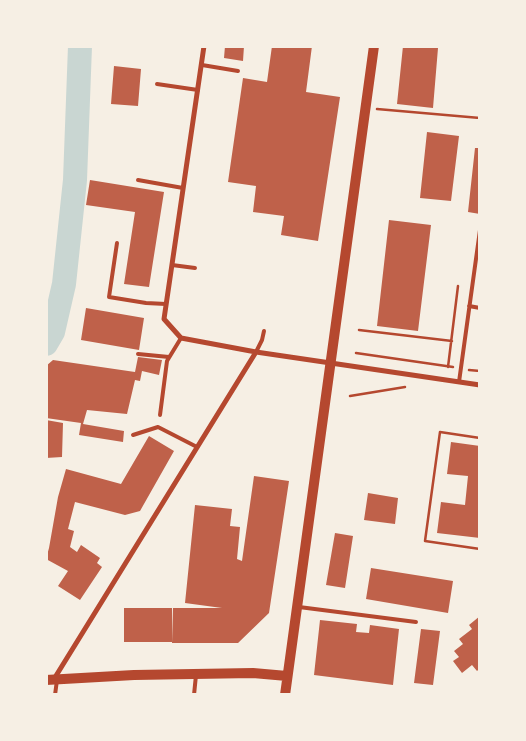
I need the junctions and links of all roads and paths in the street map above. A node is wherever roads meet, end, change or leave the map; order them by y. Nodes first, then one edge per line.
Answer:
1 (204, 46) edge
2 (374, 46) edge
3 (202, 65) junction
4 (238, 71) dead end
5 (157, 84) dead end
6 (198, 90) junction
7 (366, 108) junction
8 (480, 118) edge
9 (138, 180) dead end
10 (183, 188) junction
11 (480, 230) edge
12 (117, 243) dead end
13 (172, 265) junction
14 (195, 268) dead end
15 (474, 269) junction
16 (480, 270) edge
17 (458, 286) dead end
18 (166, 304) junction
19 (469, 306) junction
20 (480, 308) edge
21 (359, 330) dead end
22 (264, 331) dead end
23 (181, 338) junction
24 (452, 341) junction
25 (256, 352) junction
26 (356, 353) dead end
27 (138, 354) dead end
28 (169, 357) junction
29 (330, 363) junction
30 (459, 382) junction
31 (480, 385) edge
32 (405, 387) dead end
33 (350, 396) dead end
34 (160, 415) dead end
35 (134, 435) dead end
36 (480, 438) edge
37 (196, 447) junction
38 (480, 549) edge
39 (297, 607) junction
40 (416, 622) dead end
41 (196, 675) junction
42 (287, 676) junction
43 (52, 680) edge
44 (55, 695) edge
45 (194, 695) edge
46 (285, 695) edge

1 - 3 street
2 - 7 main road
3 - 4 lane
3 - 6 street
5 - 6 lane
6 - 10 street
7 - 8 path
7 - 29 main road
9 - 10 lane
10 - 13 street
11 - 15 lane
12 - 18 lane
13 - 14 lane
13 - 18 street
15 - 16 lane
15 - 19 lane
17 - 24 path
18 - 23 street
19 - 20 lane
19 - 30 lane
21 - 24 path
22 - 25 lane
23 - 25 street
23 - 28 lane
24 - 26 path
25 - 29 street
25 - 37 street
27 - 28 lane
28 - 34 lane
29 - 30 street
29 - 39 main road
30 - 31 street
32 - 33 path
35 - 37 lane
36 - 38 path
37 - 43 street
39 - 40 lane
39 - 42 main road
41 - 42 main road
41 - 43 main road
41 - 45 lane
42 - 46 main road
43 - 44 lane

